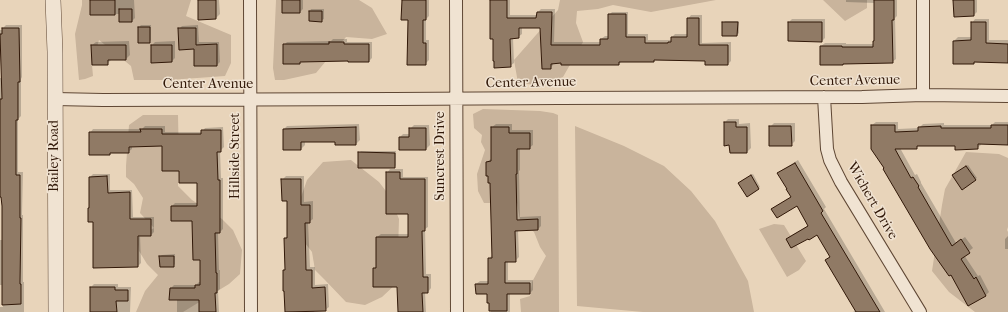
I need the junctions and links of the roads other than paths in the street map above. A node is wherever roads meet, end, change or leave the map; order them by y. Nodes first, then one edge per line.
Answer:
1 (53, 0) edge
2 (250, 0) edge
3 (456, 0) edge
4 (924, 0) edge
5 (924, 95) junction
6 (1008, 96) edge
7 (824, 97) junction
8 (55, 99) junction
9 (251, 99) junction
10 (456, 99) junction
11 (56, 312) edge
12 (252, 312) edge
13 (457, 312) edge
14 (920, 312) edge

1 - 8 street, Bailey Road
2 - 9 street, Hillside Street
3 - 10 street, Suncrest Drive
4 - 5 street
5 - 6 street, Center Avenue
5 - 7 street, Center Avenue
7 - 10 street, Center Avenue
7 - 14 street, Wichert Drive
8 - 9 street, Center Avenue
8 - 11 street, Bailey Road
9 - 10 street, Center Avenue
9 - 12 street, Hillside Street
10 - 13 street, Suncrest Drive

